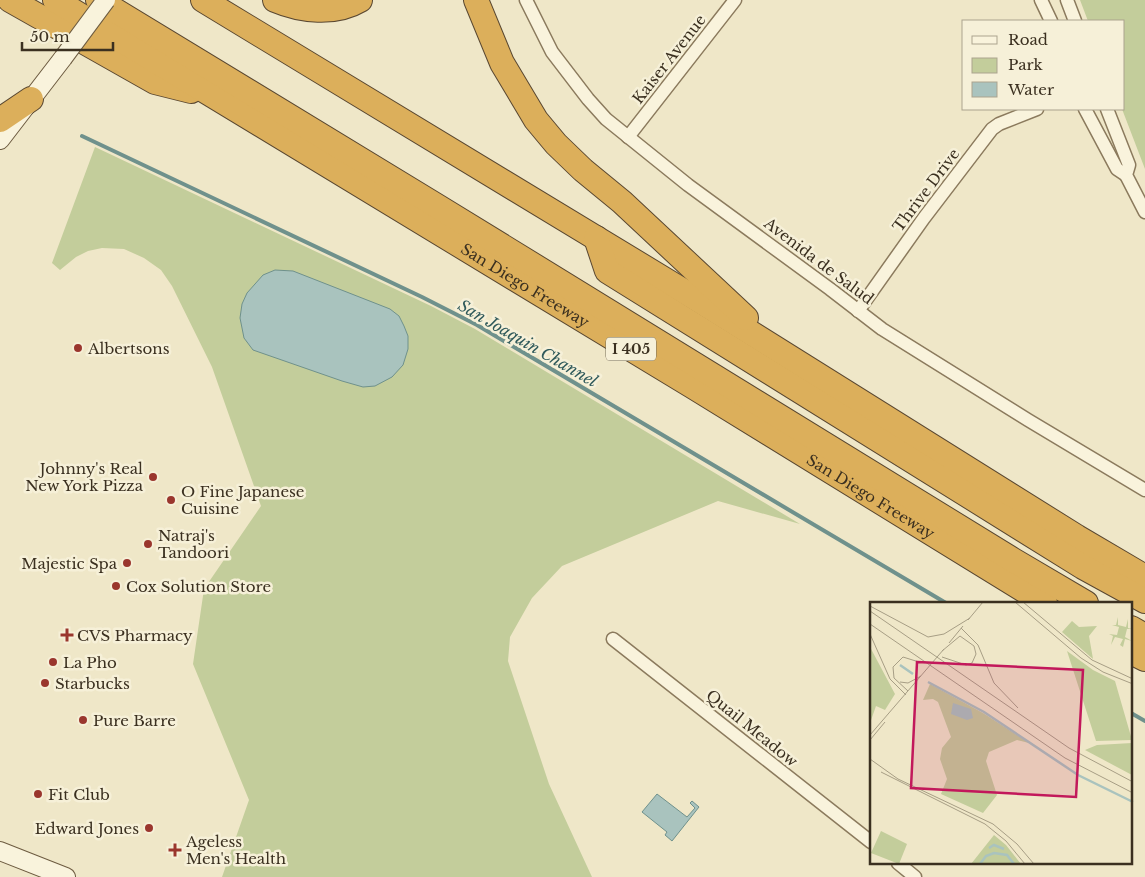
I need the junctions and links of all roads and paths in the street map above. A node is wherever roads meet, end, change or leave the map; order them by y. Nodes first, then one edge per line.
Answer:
1 (10, 0) edge
2 (55, 0) edge
3 (98, 0) edge
4 (106, 0) edge
5 (203, 0) edge
6 (275, 0) edge
7 (360, 0) edge
8 (476, 0) edge
9 (526, 0) edge
10 (735, 0) edge
11 (1041, 0) edge
12 (1067, 0) edge
13 (1051, 20) edge
14 (1075, 20) edge
15 (215, 97) junction
16 (31, 99) junction
17 (1034, 110) edge
18 (1086, 110) edge
19 (1107, 110) edge
20 (0, 120) edge
21 (628, 137) junction
22 (0, 140) edge
23 (1126, 175) junction
24 (1145, 212) edge
25 (596, 238) junction
26 (858, 311) junction
27 (784, 354) junction
28 (1145, 490) edge
29 (1145, 577) edge
30 (1145, 601) edge
31 (1043, 602) edge
32 (1084, 602) edge
33 (1132, 629) edge
34 (1145, 636) edge
35 (613, 639) dead end
36 (1132, 652) edge
37 (1145, 659) edge
38 (870, 841) edge
39 (0, 851) edge
40 (899, 864) edge
41 (66, 877) edge
42 (915, 877) edge

1 - 15 highway
2 - 15 highway, San Diego Freeway / I 405
3 - 32 highway, San Diego Freeway
4 - 16 main road, bridge
5 - 25 highway
6 - 7 highway
8 - 27 highway
9 - 21 street, Avenida de Salud
10 - 21 street, Kaiser Avenue
11 - 13 street
12 - 14 street
15 - 31 highway, San Diego Freeway / I 405
16 - 20 highway
16 - 22 main road
17 - 26 street, Thrive Drive
18 - 23 street
19 - 23 street
21 - 26 street, Avenida de Salud
23 - 24 street
25 - 27 highway
25 - 30 highway
26 - 28 street, Avenida de Salud
27 - 29 highway
33 - 34 highway
35 - 38 street, Quail Meadow
36 - 37 highway
39 - 41 main road
40 - 42 street

